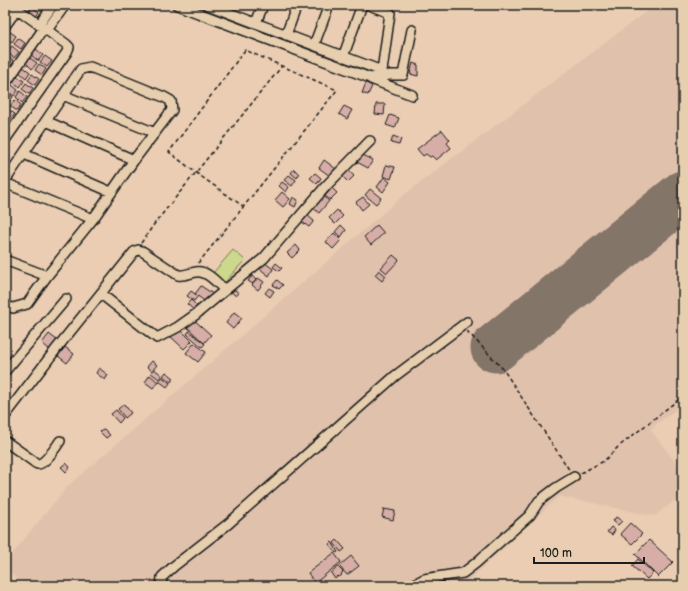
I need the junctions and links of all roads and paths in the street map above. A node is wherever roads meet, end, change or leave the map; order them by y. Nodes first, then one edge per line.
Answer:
1 (65, 5) edge
2 (177, 5) edge
3 (208, 5) edge
4 (263, 5) edge
5 (297, 5) edge
6 (329, 5) edge
7 (362, 5) edge
8 (368, 5) edge
9 (15, 7) edge
10 (228, 8) edge
11 (51, 9) edge
12 (56, 18) junction
13 (256, 23) junction
14 (5, 26) edge
15 (44, 28) junction
16 (412, 30) dead end
17 (286, 35) junction
18 (314, 45) junction
19 (343, 56) junction
20 (282, 66) junction
21 (370, 78) junction
22 (5, 84) edge
23 (64, 95) junction
24 (412, 95) dead end
25 (46, 121) junction
26 (9, 128) edge
27 (155, 133) junction
28 (5, 140) edge
29 (370, 141) dead end
30 (24, 154) junction
31 (134, 160) junction
32 (196, 172) junction
33 (5, 182) edge
34 (111, 192) junction
35 (244, 207) junction
36 (93, 219) junction
37 (138, 250) junction
38 (5, 260) edge
39 (192, 273) junction
40 (48, 276) junction
41 (225, 290) junction
42 (101, 294) junction
43 (66, 299) dead end
44 (5, 306) edge
45 (465, 324) joint
46 (5, 371) edge
47 (683, 396) edge
48 (5, 416) edge
49 (5, 441) edge
50 (60, 441) dead end
51 (574, 477) junction
52 (161, 586) edge
53 (411, 586) edge

1 - 12 street
2 - 21 street
3 - 10 street
4 - 13 street
5 - 17 street
6 - 18 street
7 - 19 street
8 - 19 street
9 - 14 street
9 - 15 street
10 - 13 street
11 - 12 street
11 - 15 street
12 - 15 street
13 - 17 street
15 - 22 street
15 - 26 street
16 - 21 street
17 - 18 street
18 - 19 street
20 - 32 path
20 - 32 path
20 - 35 path
21 - 24 street
23 - 25 street
23 - 27 street
23 - 27 street
25 - 30 street
25 - 31 street
26 - 28 street
27 - 31 street
29 - 41 street
30 - 33 street
30 - 34 street
31 - 34 street
32 - 35 path
32 - 37 path
33 - 36 street
34 - 36 street
35 - 39 path
36 - 40 street
37 - 39 street
37 - 42 street
38 - 40 street
39 - 41 street
40 - 44 street
41 - 42 street
42 - 48 street
43 - 46 street
45 - 51 path
45 - 52 street
47 - 51 path
49 - 50 street
51 - 53 street

